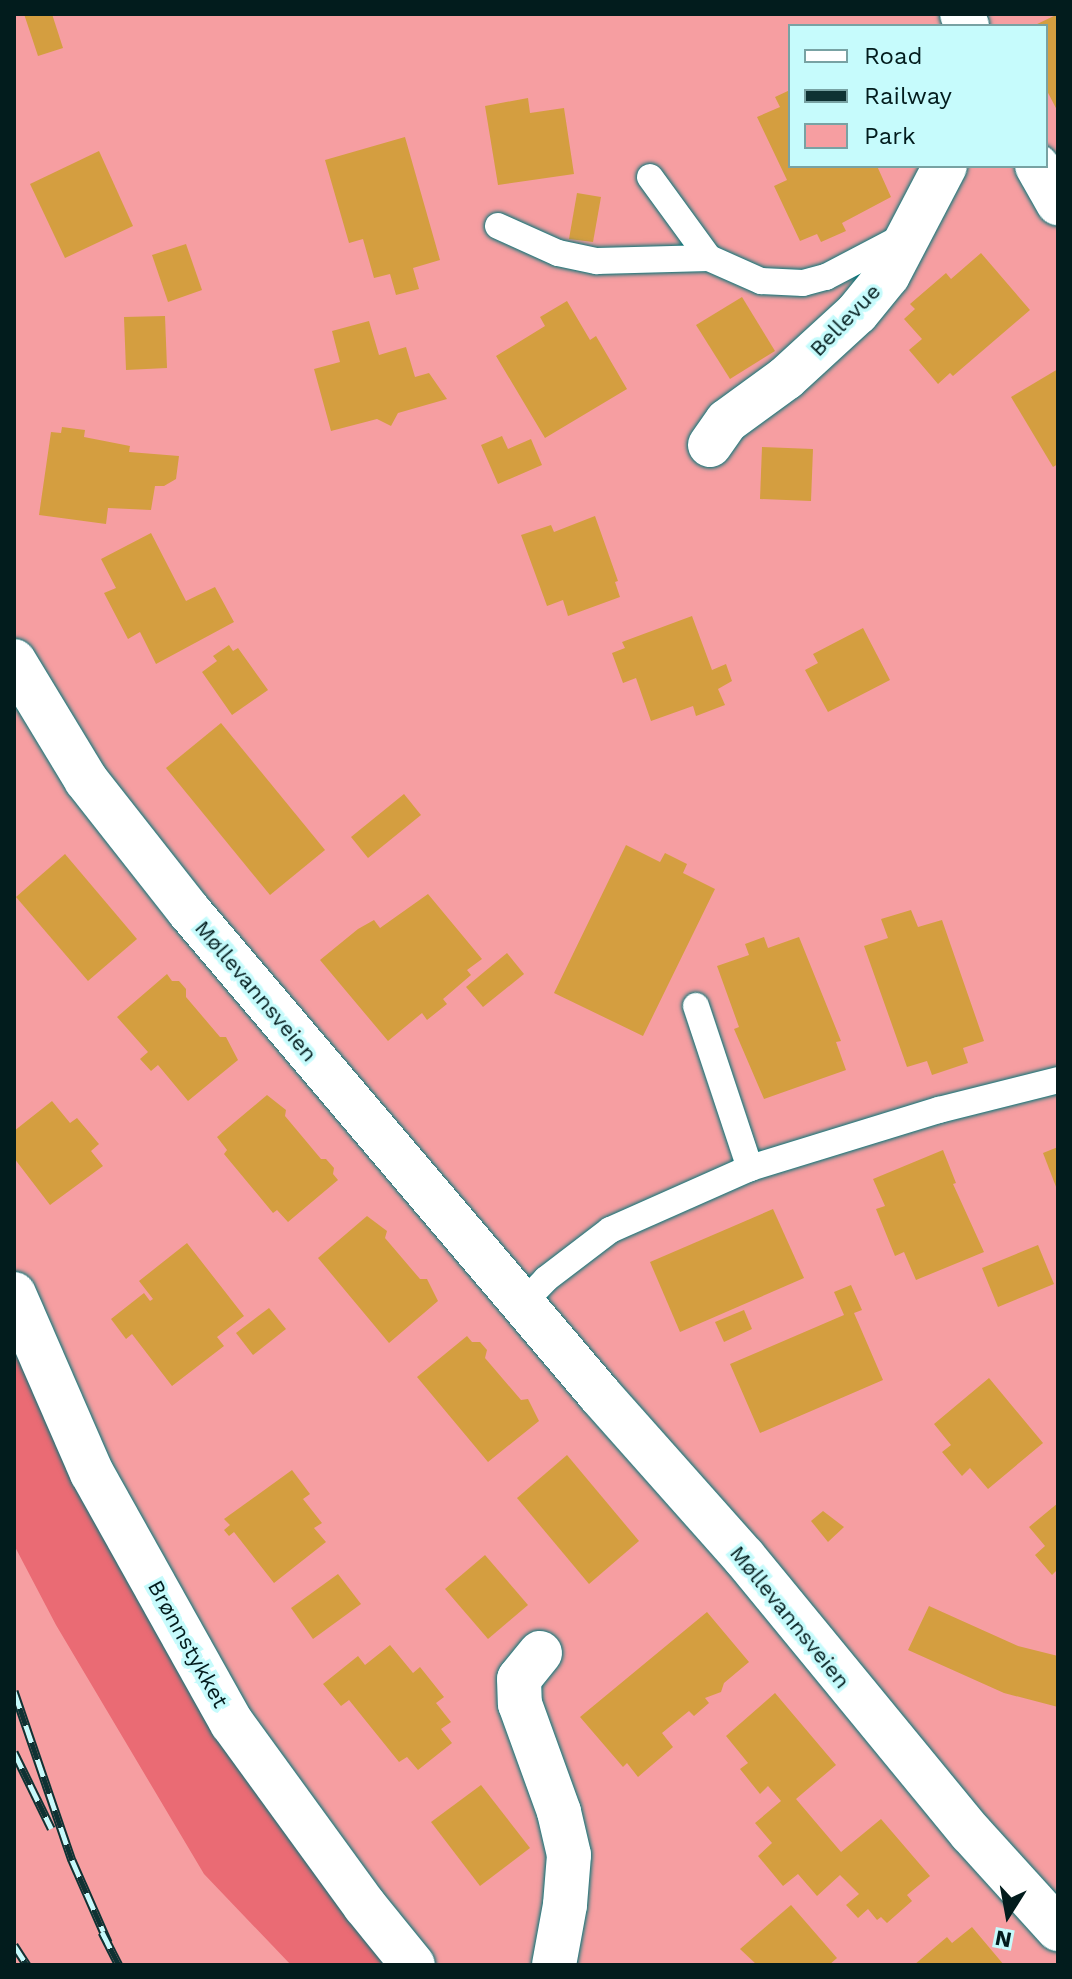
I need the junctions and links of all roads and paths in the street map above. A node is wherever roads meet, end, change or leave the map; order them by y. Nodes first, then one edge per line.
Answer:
1 (944, 168) edge
2 (1038, 168) edge
3 (650, 177) dead end
4 (1058, 203) edge
5 (498, 226) dead end
6 (910, 234) junction
7 (709, 258) junction
8 (710, 445) dead end
9 (14, 661) edge
10 (696, 1006) dead end
11 (1058, 1080) edge
12 (750, 1168) junction
13 (14, 1294) edge
14 (524, 1302) junction
15 (540, 1653) dead end
16 (1058, 1929) edge
17 (413, 1965) edge
18 (554, 1965) edge

1 - 6 main road, Bellevue
2 - 4 main road
3 - 7 lane
5 - 7 lane
6 - 7 lane
6 - 8 main road, Bellevue
9 - 14 main road, Møllevannsveien
10 - 12 lane
11 - 12 lane
12 - 14 lane
13 - 17 main road, Brønnstykket
14 - 16 main road, Møllevannsveien
15 - 18 main road

